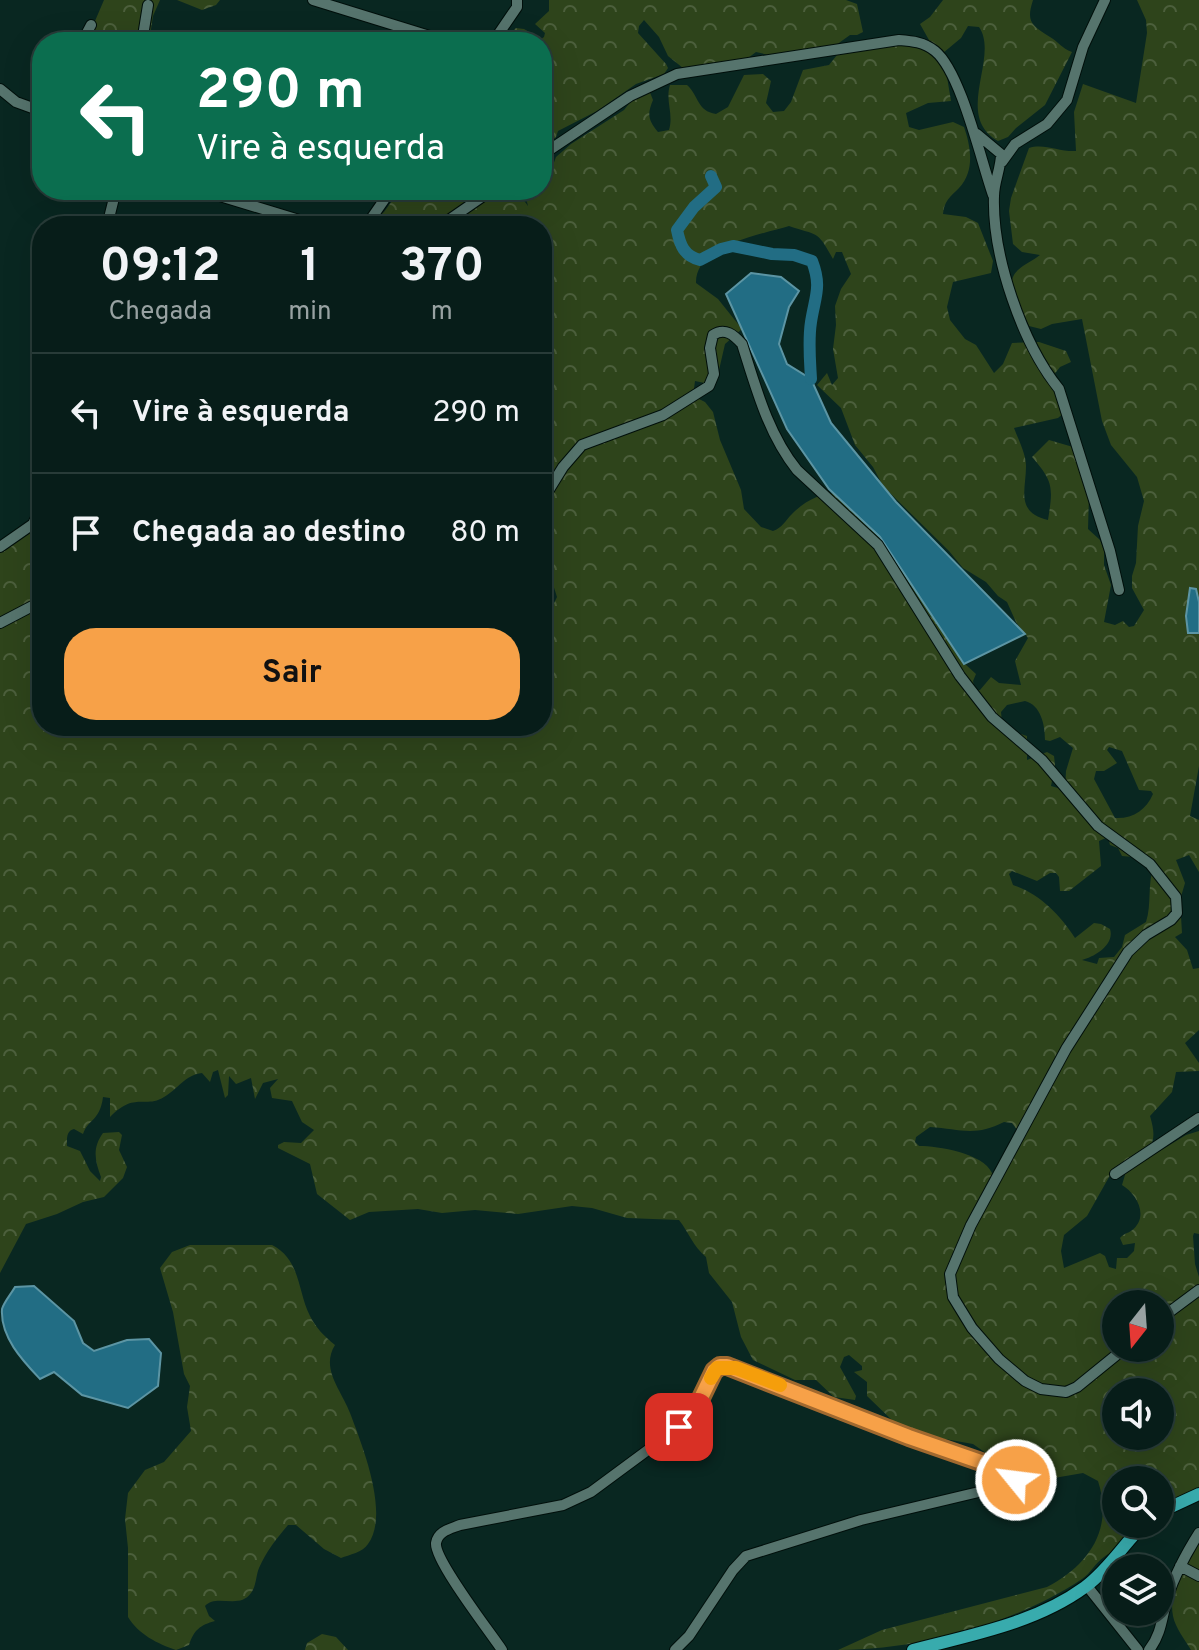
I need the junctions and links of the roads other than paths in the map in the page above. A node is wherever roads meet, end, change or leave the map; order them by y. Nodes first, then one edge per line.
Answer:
1 (313, 0) edge
2 (517, 0) edge
3 (1105, 0) edge
4 (148, 5) dead end
5 (91, 25) dead end
6 (87, 32) edge
7 (144, 32) edge
8 (417, 32) edge
9 (500, 32) edge
10 (0, 89) edge
11 (32, 108) edge
12 (977, 134) junction
13 (1015, 144) junction
14 (993, 147) junction
15 (552, 148) edge
16 (979, 151) junction
17 (1000, 164) junction
18 (983, 166) junction
19 (993, 195) junction
20 (233, 200) edge
21 (478, 200) edge
22 (286, 216) edge
23 (454, 216) edge
24 (552, 485) edge
25 (32, 525) edge
26 (0, 547) edge
27 (1119, 590) dead end
28 (32, 606) edge
29 (0, 623) edge
30 (1199, 1118) edge
31 (1115, 1174) dead end
32 (1199, 1290) edge
33 (1174, 1309) edge
34 (1108, 1362) edge
35 (1199, 1494) edge
36 (1174, 1506) edge
37 (1199, 1533) edge
38 (1131, 1538) edge
39 (1180, 1566) junction
40 (1199, 1576) edge
41 (1087, 1586) junction
42 (502, 1650) edge
43 (675, 1650) edge
44 (913, 1650) edge
45 (1138, 1650) edge
46 (1149, 1650) edge

1 - 8 street
2 - 9 street
3 - 13 street
4 - 7 street
5 - 6 street
10 - 11 street
12 - 14 street
12 - 15 street
12 - 16 street
13 - 14 street
13 - 17 street
14 - 16 street
14 - 17 street
16 - 18 street
17 - 18 street
17 - 19 street
18 - 19 street
19 - 27 street
20 - 22 street
21 - 23 street
24 - 34 street
25 - 26 street
28 - 29 street
30 - 31 street
32 - 33 street
35 - 36 main road
37 - 39 street
38 - 41 main road
39 - 40 street
39 - 46 street
41 - 44 main road
41 - 45 street
42 - 43 street

